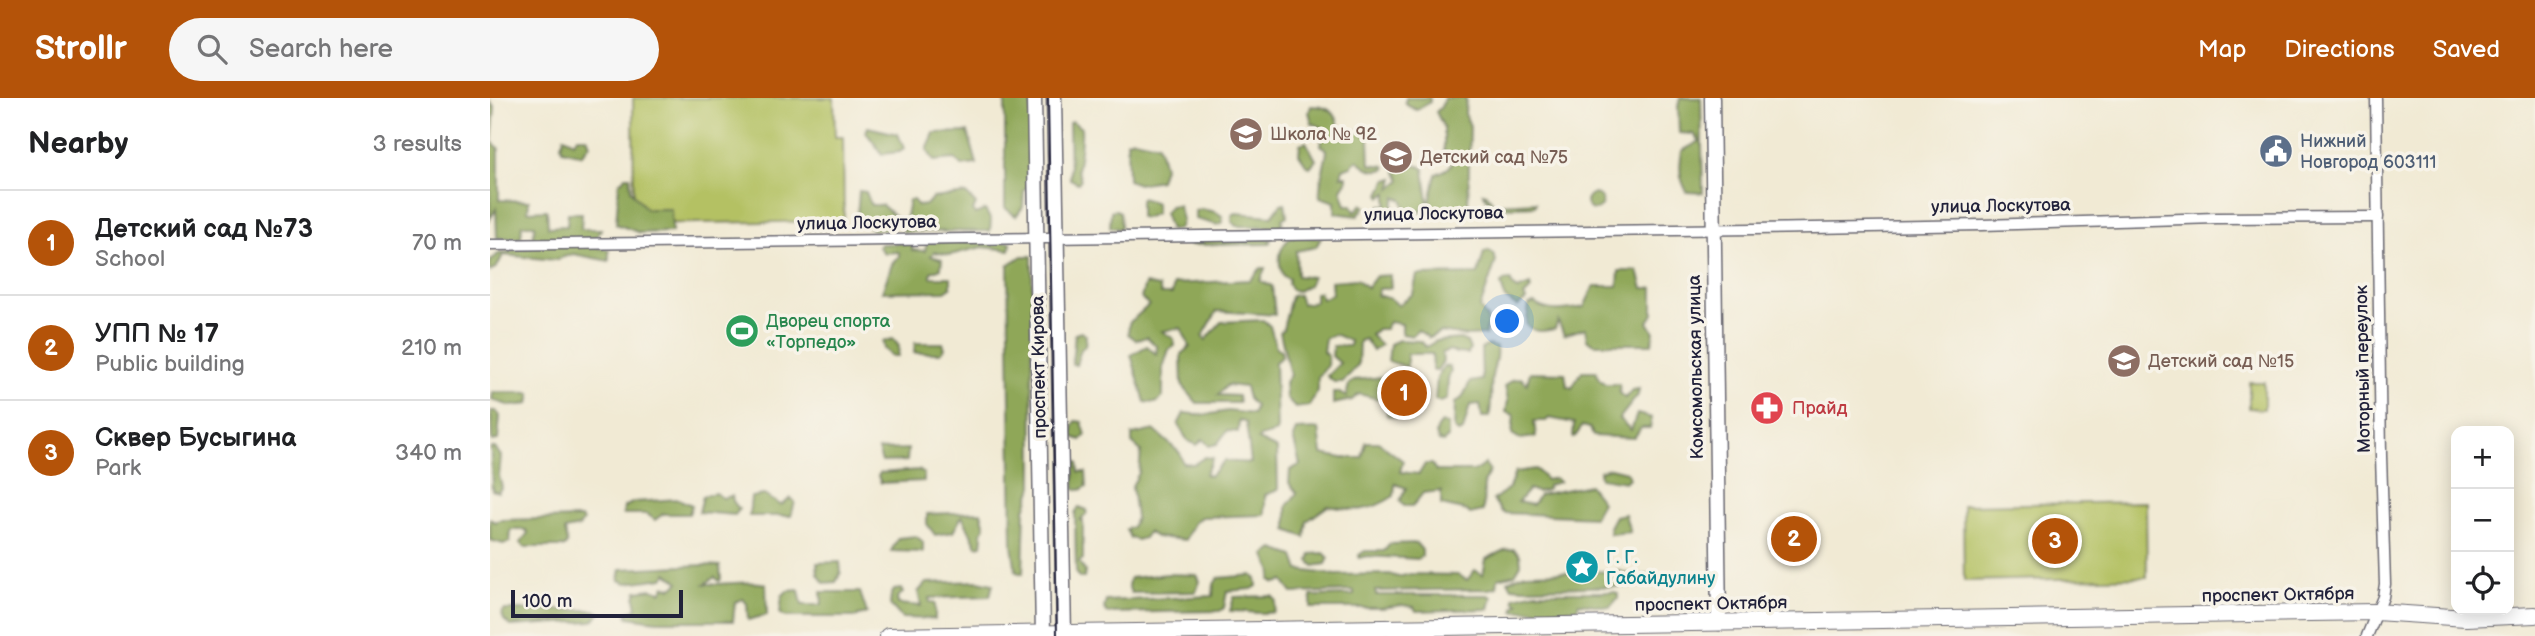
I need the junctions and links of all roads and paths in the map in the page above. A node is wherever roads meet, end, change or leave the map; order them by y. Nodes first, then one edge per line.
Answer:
1 (1034, 98) edge
2 (1054, 98) edge
3 (1712, 98) edge
4 (2376, 98) edge
5 (2378, 217) junction
6 (1713, 228) junction
7 (1035, 237) junction
8 (1056, 237) junction
9 (490, 245) edge
10 (2376, 612) junction
11 (2535, 615) edge
12 (1719, 629) edge
13 (1043, 635) edge
14 (1064, 635) edge
15 (888, 636) edge
16 (2367, 636) edge

1 - 7 street, проспект Кирова
2 - 8 street, проспект Кирова
3 - 6 street, Комсомольская улица
4 - 5 street, Моторный переулок
5 - 6 street, улица Лоскутова
5 - 10 street, Моторный переулок
6 - 8 street, улица Лоскутова
6 - 12 street, Комсомольская улица
7 - 8 street, улица Лоскутова
7 - 9 street, улица Лоскутова
7 - 13 street, проспект Кирова
8 - 14 street, проспект Кирова
10 - 11 main road, проспект Октября
10 - 12 main road, проспект Октября
10 - 16 street, Моторный переулок
12 - 14 main road, проспект Октября
13 - 14 main road, проспект Октября
13 - 15 main road, проспект Октября

